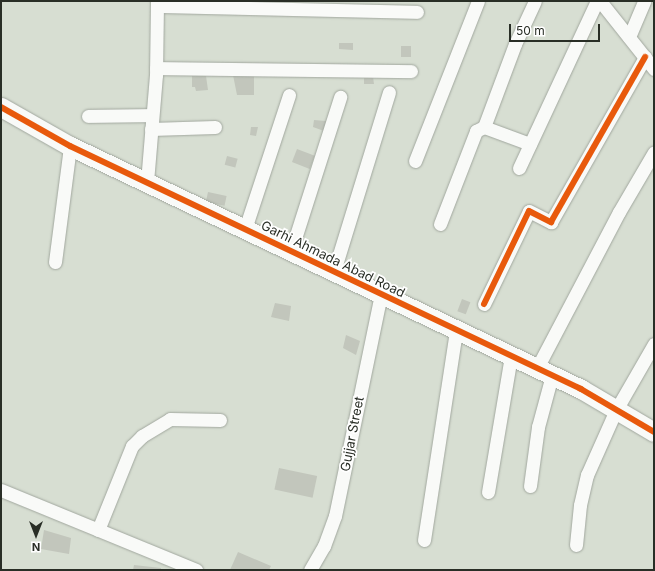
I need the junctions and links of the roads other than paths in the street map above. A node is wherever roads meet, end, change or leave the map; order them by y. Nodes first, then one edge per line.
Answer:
1 (478, 1) edge
2 (535, 1) edge
3 (597, 1) edge
4 (600, 1) edge
5 (644, 1) edge
6 (157, 4) edge
7 (417, 12) dead end
8 (629, 37) junction
9 (645, 57) junction
10 (156, 68) junction
11 (654, 69) edge
12 (411, 70) dead end
13 (389, 92) dead end
14 (289, 95) dead end
15 (340, 97) dead end
16 (1, 107) edge
17 (152, 115) junction
18 (88, 116) dead end
19 (215, 126) dead end
20 (484, 126) junction
21 (151, 129) junction
22 (530, 144) junction
23 (70, 146) junction
24 (654, 152) edge
25 (415, 161) dead end
26 (519, 168) dead end
27 (147, 182) junction
28 (440, 224) dead end
29 (245, 229) junction
30 (291, 251) junction
31 (55, 262) dead end
32 (334, 271) junction
33 (381, 294) junction
34 (484, 304) dead end
35 (456, 330) junction
36 (654, 344) edge
37 (511, 356) junction
38 (544, 372) junction
39 (616, 410) junction
40 (220, 420) dead end
41 (654, 432) edge
42 (530, 486) dead end
43 (1, 490) edge
44 (488, 492) dead end
45 (98, 530) junction
46 (424, 540) dead end
47 (576, 545) dead end
48 (196, 570) edge
49 (310, 570) edge

1 - 25 street
2 - 20 street
3 - 22 street
4 - 8 street
5 - 8 street
6 - 7 street
6 - 10 street
8 - 9 street
9 - 11 street
9 - 34 street
10 - 12 street
10 - 17 street
13 - 32 street
14 - 29 street
15 - 30 street
16 - 23 street, Garhi Ahmada Abad Road
17 - 18 street
17 - 21 street
19 - 21 street
20 - 22 street
20 - 28 street
21 - 27 street
22 - 26 street
23 - 27 street, Garhi Ahmada Abad Road
23 - 31 street
24 - 38 street
27 - 29 street, Garhi Ahmada Abad Road
29 - 30 street, Garhi Ahmada Abad Road
30 - 32 street, Garhi Ahmada Abad Road
32 - 33 street, Garhi Ahmada Abad Road
33 - 35 street, Garhi Ahmada Abad Road
33 - 49 street, Gujjar Street
35 - 37 street, Garhi Ahmada Abad Road
35 - 46 street
36 - 39 street
37 - 38 street, Garhi Ahmada Abad Road
37 - 44 street
38 - 39 street, Garhi Ahmada Abad Road
38 - 42 street
39 - 41 street, Garhi Ahmada Abad Road
39 - 47 street
40 - 45 street
43 - 45 street
45 - 48 street

